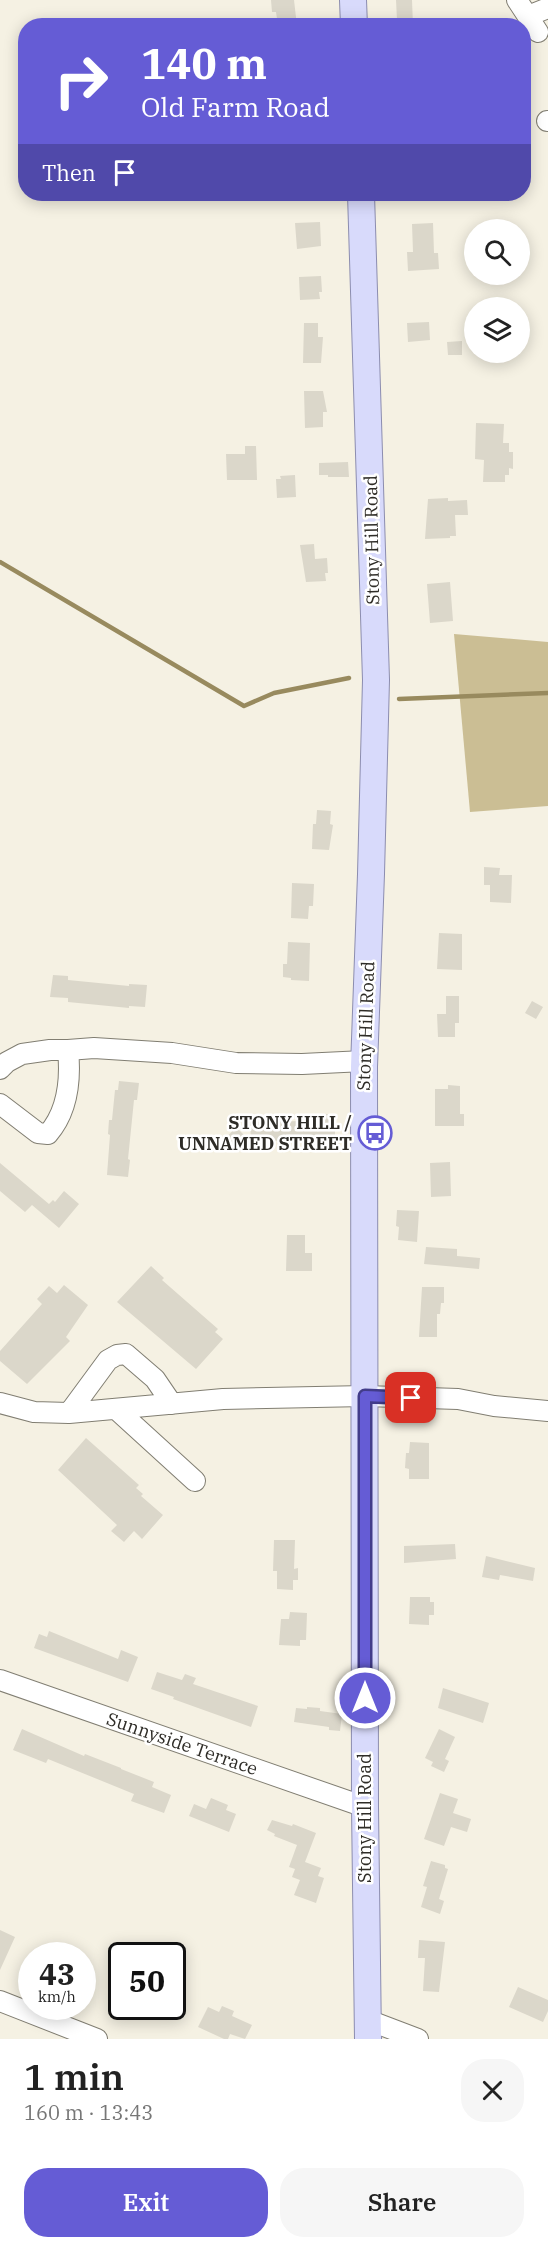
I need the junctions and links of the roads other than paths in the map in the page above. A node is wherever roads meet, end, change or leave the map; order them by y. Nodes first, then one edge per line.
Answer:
1 (353, 0) edge
2 (548, 8) edge
3 (527, 16) edge
4 (354, 18) edge
5 (361, 201) edge
6 (68, 1050) junction
7 (364, 1061) junction
8 (0, 1069) edge
9 (0, 1104) edge
10 (365, 1396) junction
11 (0, 1403) edge
12 (172, 1404) junction
13 (116, 1409) junction
14 (548, 1411) edge
15 (69, 1413) junction
16 (195, 1481) dead end
17 (0, 1680) edge
18 (365, 1807) junction
19 (0, 2001) edge
20 (368, 2030) edge
21 (97, 2039) edge
22 (418, 2039) edge

1 - 4 main road
2 - 3 street
5 - 7 main road, Stony Hill Road
6 - 7 street
6 - 8 street
6 - 9 street
7 - 10 main road, Stony Hill Road
10 - 12 street
10 - 14 street
10 - 18 main road, Stony Hill Road
11 - 15 street
12 - 13 street
12 - 15 street
13 - 15 street
13 - 16 street
17 - 18 street, Sunnyside Terrace
18 - 20 main road, Stony Hill Road
19 - 21 street
20 - 22 street

